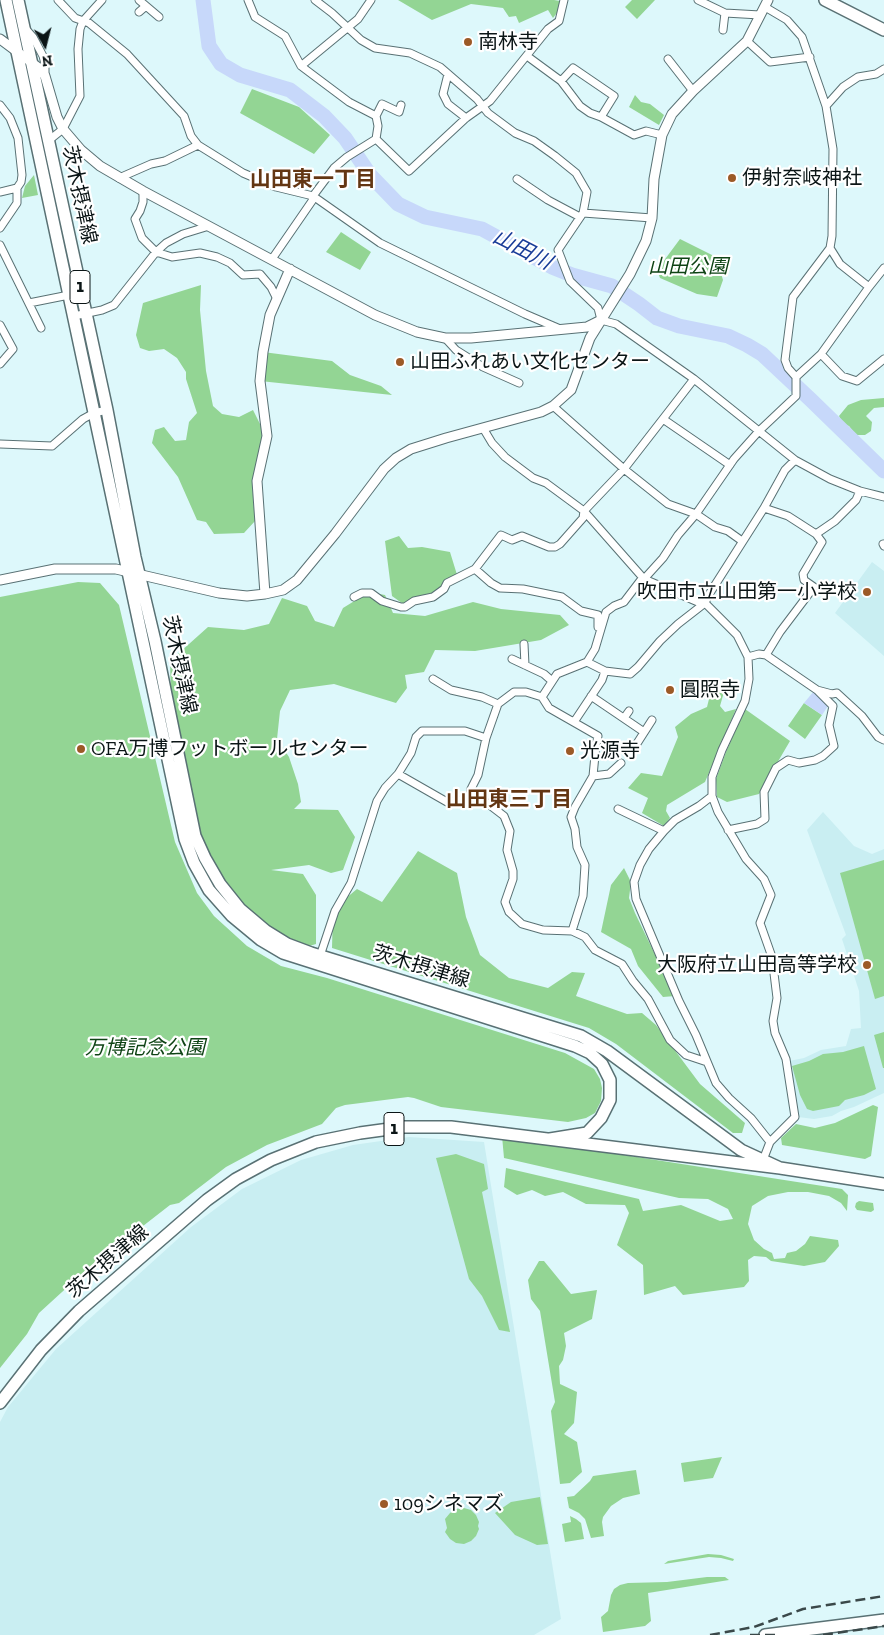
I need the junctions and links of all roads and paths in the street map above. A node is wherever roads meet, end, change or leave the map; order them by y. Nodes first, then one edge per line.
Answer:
1 (6, 0) edge
2 (18, 0) edge
3 (58, 0) edge
4 (102, 0) edge
5 (139, 0) edge
6 (248, 0) edge
7 (315, 0) edge
8 (371, 0) edge
9 (564, 0) edge
10 (698, 0) edge
11 (825, 0) edge
12 (146, 6) junction
13 (764, 7) edge
14 (140, 12) dead end
15 (725, 13) junction
16 (159, 17) dead end
17 (83, 21) junction
18 (23, 26) junction
19 (346, 28) junction
20 (723, 30) dead end
21 (884, 30) edge
22 (0, 39) edge
23 (747, 41) junction
24 (17, 50) junction
25 (527, 56) junction
26 (810, 57) junction
27 (668, 59) dead end
28 (31, 61) junction
29 (301, 66) junction
30 (884, 69) edge
31 (448, 74) junction
32 (45, 76) junction
33 (562, 81) junction
34 (693, 91) junction
35 (0, 105) edge
36 (401, 105) dead end
37 (826, 106) junction
38 (483, 107) junction
39 (376, 116) junction
40 (601, 116) junction
41 (466, 118) junction
42 (63, 129) junction
43 (662, 135) junction
44 (376, 139) junction
45 (48, 141) junction
46 (198, 145) junction
47 (119, 178) junction
48 (517, 179) dead end
49 (17, 188) junction
50 (143, 191) junction
51 (0, 192) edge
52 (313, 196) junction
53 (582, 215) junction
54 (652, 218) junction
55 (209, 226) junction
56 (0, 228) edge
57 (0, 245) edge
58 (830, 248) junction
59 (156, 252) junction
60 (272, 260) junction
61 (884, 268) edge
62 (290, 269) junction
63 (869, 287) junction
64 (69, 295) junction
65 (278, 299) junction
66 (29, 303) junction
67 (86, 314) junction
68 (74, 316) junction
69 (601, 320) junction
70 (0, 326) edge
71 (41, 328) dead end
72 (560, 328) junction
73 (445, 338) junction
74 (822, 354) junction
75 (884, 359) edge
76 (0, 364) edge
77 (796, 377) junction
78 (694, 379) junction
79 (519, 384) dead end
80 (553, 406) junction
81 (107, 410) junction
82 (94, 413) junction
83 (663, 419) junction
84 (483, 428) junction
85 (759, 431) junction
86 (0, 444) edge
87 (795, 460) junction
88 (730, 464) junction
89 (624, 469) junction
90 (860, 491) junction
91 (884, 496) edge
92 (764, 508) junction
93 (584, 511) junction
94 (696, 514) junction
95 (816, 534) junction
96 (742, 541) junction
97 (475, 569) junction
98 (128, 572) junction
99 (140, 575) junction
100 (644, 579) junction
101 (0, 580) edge
102 (265, 594) junction
103 (354, 598) dead end
104 (706, 603) junction
105 (598, 635) junction
106 (524, 644) dead end
107 (766, 655) junction
108 (748, 657) junction
109 (512, 659) dead end
110 (587, 662) junction
111 (525, 665) junction
112 (605, 671) junction
113 (433, 679) dead end
114 (552, 681) junction
115 (817, 690) junction
116 (591, 696) junction
117 (542, 697) junction
118 (498, 704) junction
119 (629, 711) dead end
120 (624, 718) junction
121 (652, 720) dead end
122 (574, 722) junction
123 (644, 732) junction
124 (486, 738) junction
125 (884, 740) edge
126 (636, 745) dead end
127 (621, 763) dead end
128 (398, 774) junction
129 (593, 776) junction
130 (470, 795) junction
131 (712, 796) junction
132 (618, 809) dead end
133 (728, 830) junction
134 (664, 831) junction
135 (572, 930) junction
136 (319, 960) junction
137 (707, 1062) junction
138 (550, 1139) junction
139 (770, 1142) junction
140 (763, 1160) junction
141 (780, 1168) junction
142 (884, 1184) edge
143 (0, 1403) edge
144 (884, 1620) edge
145 (765, 1635) edge

1 - 24 main road, 茨木摂津線 / 1
2 - 18 main road, 茨木摂津線 / 1
3 - 17 street
4 - 17 street
5 - 12 street
6 - 29 street
7 - 19 street
8 - 19 street
9 - 25 street
10 - 15 street
11 - 21 main road
12 - 14 street
12 - 16 street
13 - 15 street
13 - 23 street
13 - 26 street
15 - 20 street
17 - 42 street
17 - 46 street
18 - 28 main road, 茨木摂津線 / 1
18 - 32 street
19 - 29 street
19 - 31 street
22 - 24 street
23 - 26 street
23 - 34 street
24 - 28 street
24 - 64 main road, 茨木摂津線 / 1
25 - 33 street
25 - 38 street
26 - 37 street
27 - 34 street
28 - 32 street
28 - 45 main road, 茨木摂津線 / 1
29 - 39 street
30 - 37 street
31 - 38 street
31 - 41 street
32 - 42 street
33 - 40 street
33 - 40 street
34 - 43 street
35 - 49 street
36 - 39 street
37 - 58 street
38 - 41 street
38 - 53 street
39 - 44 street
40 - 43 street
41 - 44 street
42 - 45 street
42 - 47 street
43 - 54 street
44 - 52 street
45 - 67 main road, 茨木摂津線 / 1
46 - 47 street
46 - 52 street
47 - 50 street
48 - 53 street
49 - 51 street
49 - 56 street
50 - 55 street
50 - 59 street
52 - 60 street
52 - 72 street
53 - 54 street
53 - 69 street
54 - 69 street
55 - 59 street
55 - 60 street
57 - 66 street
58 - 63 street
58 - 77 street
59 - 65 street
59 - 67 street
60 - 62 street
61 - 63 street
62 - 65 street
62 - 73 street
63 - 74 street
64 - 66 street
64 - 68 main road, 茨木摂津線 / 1
65 - 102 street
66 - 71 street
67 - 68 street
67 - 81 main road, 茨木摂津線 / 1
68 - 82 main road, 茨木摂津線 / 1
69 - 72 street
69 - 78 street
69 - 80 street
70 - 76 street
72 - 73 street
73 - 79 street
74 - 75 street
74 - 77 street
77 - 85 street
78 - 83 street
78 - 85 street
80 - 84 street
80 - 89 street
81 - 82 street
81 - 99 main road, 茨木摂津線 / 1
82 - 86 street
82 - 98 main road, 茨木摂津線 / 1
83 - 88 street
83 - 89 street
84 - 93 street
84 - 102 street
85 - 87 street
85 - 88 street
87 - 90 street
87 - 92 street
88 - 94 street
89 - 93 street
89 - 94 street
90 - 91 street
90 - 95 street
92 - 95 street
92 - 96 street
93 - 97 street
93 - 100 street
94 - 96 street
94 - 100 street
95 - 107 street
96 - 104 street
97 - 103 street
97 - 105 street
98 - 99 street
98 - 101 street
98 - 136 main road, 茨木摂津線 / 1
99 - 102 street
99 - 136 main road, 茨木摂津線 / 1
100 - 104 street
100 - 105 street
104 - 108 street
104 - 112 street
105 - 110 street
106 - 111 street
107 - 108 street
107 - 115 street
108 - 131 street
109 - 111 street
110 - 112 street
110 - 114 street
111 - 114 street
112 - 116 street
113 - 118 street
114 - 117 street
115 - 125 street
115 - 133 street
116 - 120 street
116 - 122 street
117 - 118 street
117 - 122 street
118 - 124 street
119 - 120 street
120 - 123 street
121 - 123 street
122 - 129 street
123 - 126 street
124 - 128 street
124 - 130 street
127 - 129 street
128 - 130 street
128 - 136 street
129 - 135 street
130 - 135 street
131 - 133 street
131 - 134 street
132 - 134 street
133 - 139 street
134 - 137 street
135 - 137 street
136 - 138 main road, 茨木摂津線 / 1
136 - 140 main road, 茨木摂津線 / 1
137 - 139 street
138 - 141 main road, 茨木摂津線 / 1
138 - 143 main road, 茨木摂津線 / 1
139 - 140 street
140 - 141 main road, 茨木摂津線 / 1
141 - 142 main road, 茨木摂津線 / 1
144 - 145 main road

